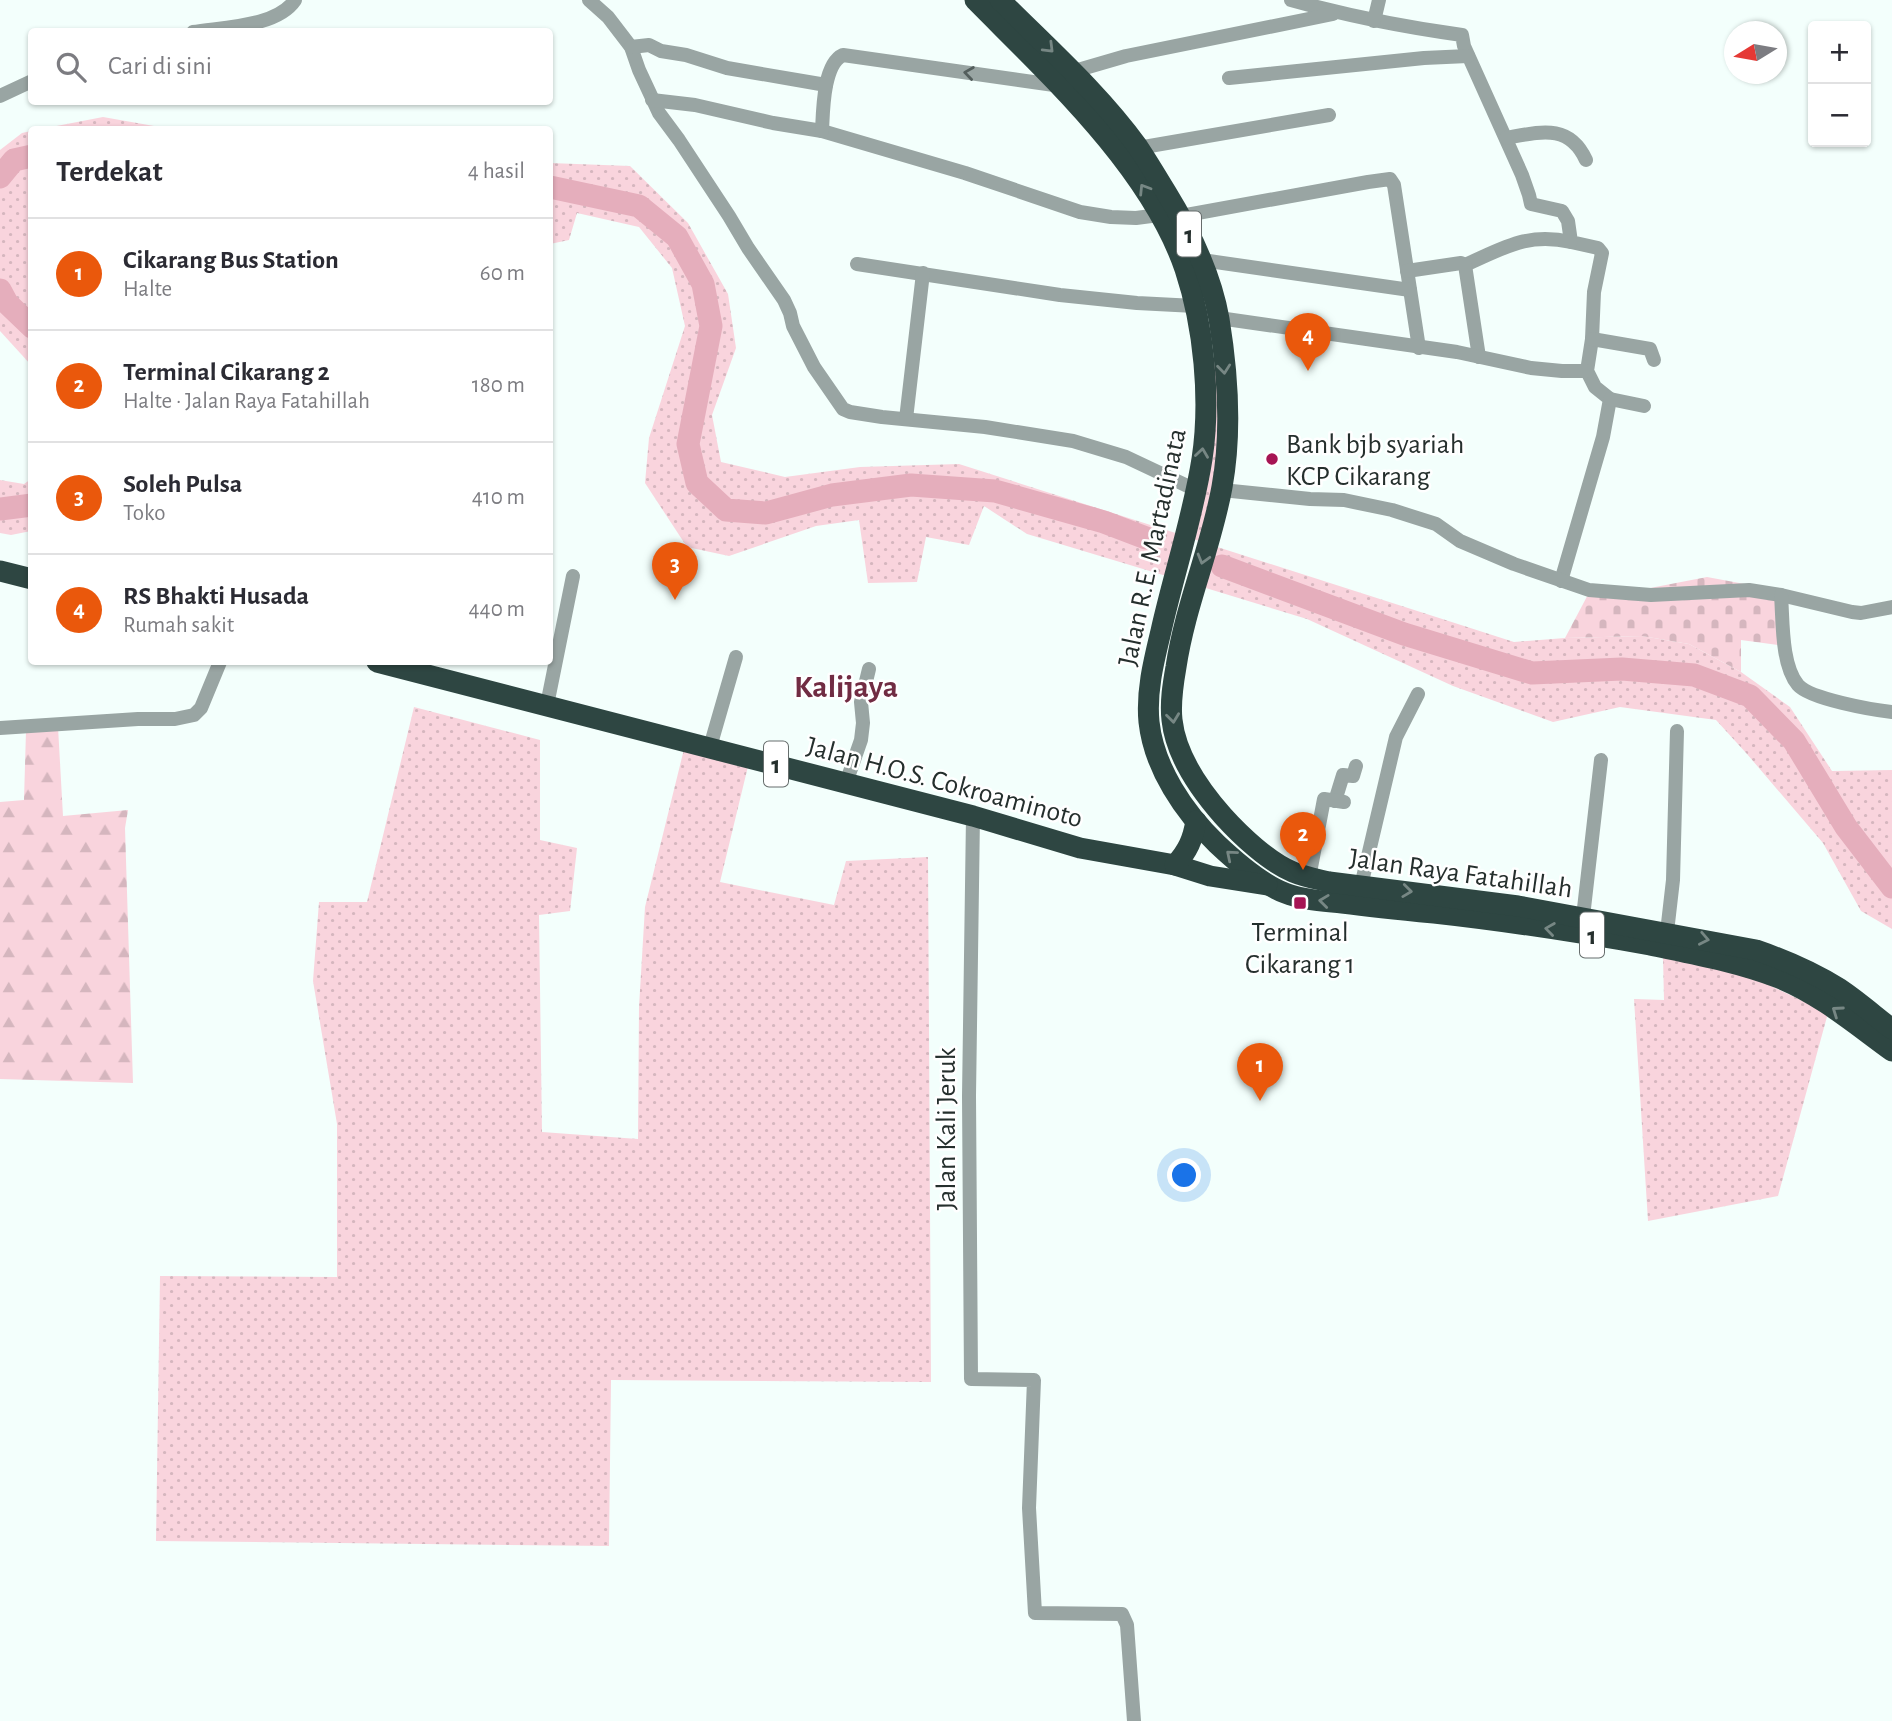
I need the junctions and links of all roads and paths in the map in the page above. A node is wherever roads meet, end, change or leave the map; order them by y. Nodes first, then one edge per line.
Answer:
1 (295, 0) edge
2 (589, 0) edge
3 (975, 0) edge
4 (1000, 0) edge
5 (1291, 0) edge
6 (1379, 0) edge
7 (1338, 13) junction
8 (1374, 21) junction
9 (217, 28) edge
10 (631, 47) junction
11 (1468, 56) junction
12 (1228, 78) dead end
13 (1066, 79) junction
14 (28, 83) edge
15 (826, 85) junction
16 (0, 96) edge
17 (652, 100) junction
18 (1329, 115) dead end
19 (822, 131) junction
20 (1506, 138) junction
21 (1138, 148) junction
22 (1586, 160) dead end
23 (1159, 215) junction
24 (1181, 216) junction
25 (1571, 243) junction
26 (1202, 260) junction
27 (857, 264) dead end
28 (1465, 265) junction
29 (1407, 271) junction
30 (923, 273) junction
31 (1410, 290) junction
32 (1195, 306) junction
33 (1219, 318) junction
34 (1592, 339) junction
35 (1419, 348) junction
36 (1479, 357) junction
37 (1654, 360) dead end
38 (1587, 371) junction
39 (1610, 399) junction
40 (1644, 406) dead end
41 (906, 419) junction
42 (1196, 490) junction
43 (1222, 490) junction
44 (0, 571) edge
45 (573, 576) dead end
46 (28, 578) edge
47 (1562, 581) junction
48 (1781, 595) junction
49 (1892, 607) edge
50 (1166, 611) junction
51 (1187, 615) junction
52 (1168, 648) junction
53 (736, 657) dead end
54 (219, 665) edge
55 (420, 667) edge
56 (869, 669) dead end
57 (1418, 694) dead end
58 (547, 705) junction
59 (1892, 712) edge
60 (0, 728) edge
61 (1677, 731) dead end
62 (710, 747) junction
63 (1601, 760) dead end
64 (1356, 766) dead end
65 (846, 783) junction
66 (973, 816) junction
67 (1196, 821) junction
68 (1175, 864) junction
69 (1301, 875) junction
70 (1269, 886) junction
71 (1361, 886) junction
72 (1583, 917) junction
73 (1667, 932) junction
74 (1892, 1029) edge
75 (1892, 1051) edge
76 (1133, 1721) edge

1 - 9 street
2 - 10 street
3 - 13 highway, Jalan R.E. Martadinata / 1
4 -> 13 highway, Jalan R.E. Martadinata / 1
5 - 7 street
6 - 8 street
7 - 8 street
7 - 13 street
8 - 11 street
10 - 15 street
10 - 17 street
11 - 12 street
11 - 20 street
13 -> 15 street
13 - 21 highway, Jalan R.E. Martadinata / 1
23 -> 13 highway, Jalan R.E. Martadinata / 1
14 - 16 street
15 - 19 street
17 - 19 street
17 - 41 street
18 - 21 street
19 - 23 street
20 - 22 street
20 - 25 street
21 - 24 highway, Jalan R.E. Martadinata / 1
23 - 32 highway, Jalan R.E. Martadinata / 1
24 - 26 highway, Jalan R.E. Martadinata / 1
24 - 29 street
25 - 28 street
25 - 34 street
26 - 31 street
26 - 33 highway, Jalan R.E. Martadinata / 1
27 - 30 street
28 - 29 street
28 - 36 street
29 - 31 street
30 - 32 street
30 - 41 street
31 - 35 street
42 -> 32 highway, Jalan R.E. Martadinata / 1
33 - 35 street
33 -> 43 highway, Jalan R.E. Martadinata / 1
34 - 37 street
34 - 38 street
35 - 36 street
36 - 38 street
38 - 39 street
39 - 40 street
39 - 47 street
41 - 42 street
42 - 50 highway, Jalan R.E. Martadinata / 1
43 - 47 street
43 -> 51 highway, Jalan R.E. Martadinata / 1
44 - 46 highway
45 - 58 street
47 - 48 street
48 - 49 street
48 - 59 street
50 - 51 highway
50 - 52 highway, Jalan R.E. Martadinata / 1
51 - 52 highway, Jalan R.E. Martadinata / 1
52 - 67 highway, Jalan R.E. Martadinata / 1
52 -> 69 highway, Jalan R.E. Martadinata / 1
53 - 62 street
54 - 60 street
55 - 58 highway, Jalan H.O.S. Cokroaminoto / 1
56 - 65 street
57 - 71 street
58 - 62 highway, Jalan H.O.S. Cokroaminoto / 1
61 - 73 street
62 - 65 highway, Jalan H.O.S. Cokroaminoto / 1
63 - 72 street
64 - 69 street
65 - 66 highway, Jalan H.O.S. Cokroaminoto / 1
66 - 68 highway, Jalan H.O.S. Cokroaminoto / 1
66 - 76 street, Jalan Kali Jeruk
67 - 68 highway
70 -> 67 highway, Jalan R.E. Martadinata / 1
68 - 70 highway, Jalan H.O.S. Cokroaminoto / 1
69 - 71 highway, Jalan Raya Fatahillah / 1
75 -> 70 highway, Jalan Raya Fatahillah / 1
71 -> 72 highway, Jalan Raya Fatahillah / 1
72 - 73 highway, Jalan Raya Fatahillah / 1
73 -> 74 highway, Jalan Raya Fatahillah / 1

